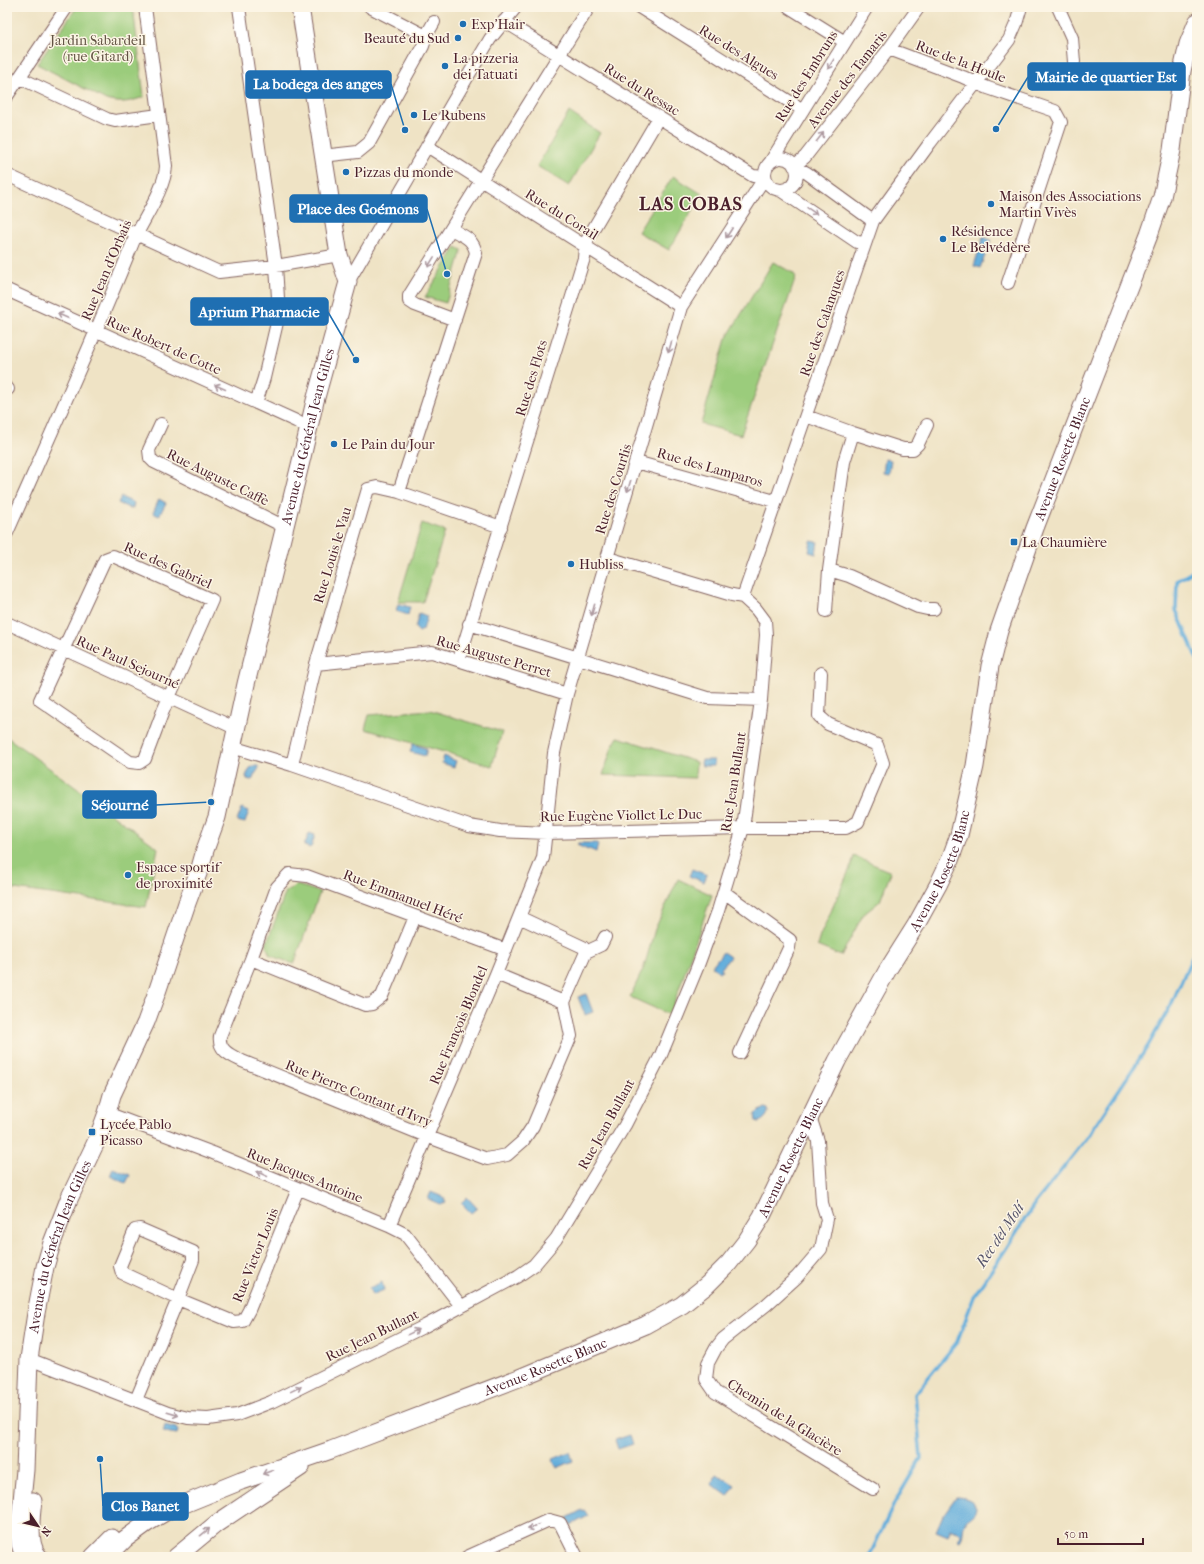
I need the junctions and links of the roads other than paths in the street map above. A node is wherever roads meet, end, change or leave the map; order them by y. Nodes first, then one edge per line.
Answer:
1 (67, 7) edge
2 (145, 7) edge
3 (239, 7) edge
4 (300, 7) edge
5 (370, 7) edge
6 (516, 7) edge
7 (589, 7) edge
8 (639, 7) edge
9 (789, 7) edge
10 (867, 7) edge
11 (919, 7) edge
12 (1021, 7) edge
13 (1058, 7) edge
14 (504, 21) junction
15 (434, 22) dead end
16 (1197, 22) edge
17 (426, 36) junction
18 (845, 42) junction
19 (889, 49) junction
20 (558, 55) junction
21 (1074, 62) dead end
22 (20, 78) junction
23 (976, 84) junction
24 (7, 96) edge
25 (803, 110) junction
26 (159, 115) junction
27 (659, 117) junction
28 (427, 146) junction
29 (322, 156) junction
30 (771, 161) junction
31 (794, 166) junction
32 (7, 174) edge
33 (765, 177) junction
34 (481, 180) junction
35 (780, 190) junction
36 (873, 221) junction
37 (452, 229) junction
38 (137, 234) junction
39 (865, 243) junction
40 (585, 246) junction
41 (339, 255) junction
42 (276, 266) junction
43 (348, 282) junction
44 (1008, 283) dead end
45 (7, 290) edge
46 (681, 307) junction
47 (455, 320) junction
48 (97, 331) junction
49 (256, 403) junction
50 (806, 416) junction
51 (161, 424) dead end
52 (927, 425) dead end
53 (308, 428) junction
54 (854, 433) junction
55 (636, 462) junction
56 (399, 492) junction
57 (775, 501) junction
58 (285, 527) junction
59 (501, 527) junction
60 (7, 533) edge
61 (608, 558) junction
62 (829, 570) junction
63 (743, 597) junction
64 (934, 609) dead end
65 (826, 610) dead end
66 (7, 623) edge
67 (469, 624) junction
68 (64, 649) junction
69 (579, 657) junction
70 (459, 660) junction
71 (316, 664) junction
72 (821, 673) dead end
73 (567, 694) junction
74 (169, 697) junction
75 (761, 700) junction
76 (237, 729) junction
77 (232, 747) junction
78 (292, 765) junction
79 (743, 828) junction
80 (546, 833) junction
81 (289, 874) joint
82 (724, 892) junction
83 (415, 917) junction
84 (520, 917) junction
85 (605, 937) dead end
86 (506, 950) junction
87 (586, 952) junction
88 (251, 959) junction
89 (496, 974) junction
90 (564, 1002) junction
91 (740, 1053) dead end
92 (113, 1115) junction
93 (810, 1117) junction
94 (426, 1136) junction
95 (298, 1189) junction
96 (389, 1226) junction
97 (178, 1299) junction
98 (461, 1306) junction
99 (34, 1361) junction
100 (136, 1400) junction
101 (331, 1450) junction
102 (873, 1489) dead end
103 (14, 1496) edge
104 (32, 1511) junction
105 (167, 1511) junction
106 (24, 1557) edge
107 (39, 1557) edge
108 (93, 1557) edge
109 (107, 1557) edge
110 (176, 1557) edge
111 (466, 1557) edge
112 (577, 1557) edge

1 - 22 street
2 - 26 street, Rue Jean d'Orbais
3 - 42 street
4 - 29 main road
5 - 17 street
6 - 14 street
7 - 20 street
8 - 25 street, Rue des Algues
9 - 18 street
10 - 18 street, Rue des Embruns
11 - 19 street, Avenue des Tamaris
12 - 23 street, Rue des Calanques
13 - 21 street
14 - 20 street, Rue du Ressac
14 - 28 street
15 - 17 street
16 - 93 main road, Avenue Rosette Blanc
17 - 29 street
18 -> 25 street, Rue des Embruns
19 - 23 street, Rue de la Houle
31 -> 19 street, Avenue des Tamaris
20 - 27 street, Rue du Ressac
20 - 34 street
22 - 24 street
22 - 26 street
23 - 36 street, Rue des Calanques
23 - 44 street, Rue de la Houle
25 - 30 street, Rue des Embruns
26 - 38 street, Rue Jean d'Orbais
27 - 33 street, Rue du Ressac
27 - 40 street, Rue des Flots
28 - 34 street, Rue du Corail
28 - 43 street
29 - 41 main road
30 - 31 street
30 - 33 street
31 - 35 street
31 - 36 street
32 - 38 street
33 - 35 street
33 -> 46 street, Rue des Courlis
34 - 37 street
34 - 40 street, Rue du Corail
35 -> 39 street
36 - 39 street, Rue des Calanques
37 - 47 street
37 -> 47 street
38 - 42 street
38 - 48 street, Rue Jean d'Orbais
39 - 50 street, Rue des Calanques
40 - 46 street, Rue du Corail
40 - 59 street, Rue des Flots
41 - 42 street
41 - 43 main road
42 - 49 street
43 - 53 main road, Avenue du Général Jean Gilles
48 -> 45 street, Rue Robert de Cotte
46 -> 55 street, Rue des Courlis
47 - 56 street
49 -> 48 street, Rue Robert de Cotte
48 - 60 street, Rue Jean d'Orbais
49 - 53 street, Rue Robert de Cotte
50 - 54 street
50 - 57 street, Rue des Calanques
51 - 58 street, Rue Auguste Caffe
52 - 54 street
53 - 58 main road, Avenue du Général Jean Gilles
54 - 62 street
55 - 57 street, Rue des Lamparos
55 -> 61 street, Rue des Courlis
56 - 59 street, Rue Louis le Vau
56 - 71 street, Rue Louis le Vau
57 - 63 street, Rue des Calanques
58 - 76 main road, Avenue du Général Jean Gilles
59 - 67 street, Rue des Flots
61 - 63 street
61 -> 69 street, Rue des Courlis
62 - 64 street
62 - 65 street
63 - 75 street, Rue Jean Bullant
66 - 68 street, Rue Paul Sejourné
67 - 69 street, Rue Auguste Perret
67 - 70 street, Rue des Flots
68 - 74 street, Rue Paul Sejourné
68 - 74 street
68 - 74 street, Rue des Gabriel
69 - 73 street, Rue des Courlis
69 - 75 street, Rue Auguste Perret
70 - 71 street, Rue Auguste Perret
70 - 73 street, Rue Auguste Perret
71 - 78 street, Rue Louis le Vau
72 - 79 street, Rue Eugène Viollet Le Duc
73 - 80 street, Rue des Courlis
74 - 76 street, Rue Paul Sejourné
75 - 79 street, Rue Jean Bullant
76 - 77 main road, Avenue du Général Jean Gilles
77 - 78 street, Rue Eugène Viollet Le Duc
77 - 92 main road, Avenue du Général Jean Gilles
78 - 80 street, Rue Eugène Viollet Le Duc
79 - 80 street, Rue Eugène Viollet Le Duc
79 - 82 street, Rue Jean Bullant
80 - 84 street, Rue François Blondel
81 - 83 street, Rue Emmanuel Héré
81 - 88 street, Rue Pierre Contant d'Ivry
82 - 91 street
82 - 98 street, Rue Jean Bullant
83 - 86 street, Rue Emmanuel Héré
83 - 88 street
84 - 86 street, Rue François Blondel
84 - 87 street
85 - 87 street
86 - 89 street, Rue François Blondel
87 - 90 street
88 - 94 street, Rue Pierre Contant d'Ivry
89 - 90 street
89 - 94 street, Rue François Blondel
90 - 94 street, Rue Pierre Contant d'Ivry
95 -> 92 street, Rue Jacques Antoine
92 - 99 main road, Avenue du Général Jean Gilles
93 - 101 main road, Avenue Rosette Blanc
93 - 102 street, Chemin de la Glacière
94 - 96 street, Rue François Blondel
95 - 96 street, Rue Jacques Antoine
95 - 97 street, Rue Victor Louis
96 - 98 street, Rue Jacques Antoine
97 - 97 street
97 - 100 street
100 -> 98 street, Rue Jean Bullant
99 - 100 street, Rue Jean Bullant
99 - 103 main road, Avenue du Général Jean Gilles
99 - 104 main road, Avenue du Général Jean Gilles
101 -> 105 main road, Avenue Rosette Blanc
110 -> 101 main road, Avenue Rosette Blanc
103 - 104 main road
103 - 106 main road, Avenue du Général Jean Gilles
104 - 107 main road, Avenue du Général Jean Gilles
105 - 108 main road, Avenue Rosette Blanc
105 - 109 main road, Avenue Rosette Blanc
112 -> 111 street

